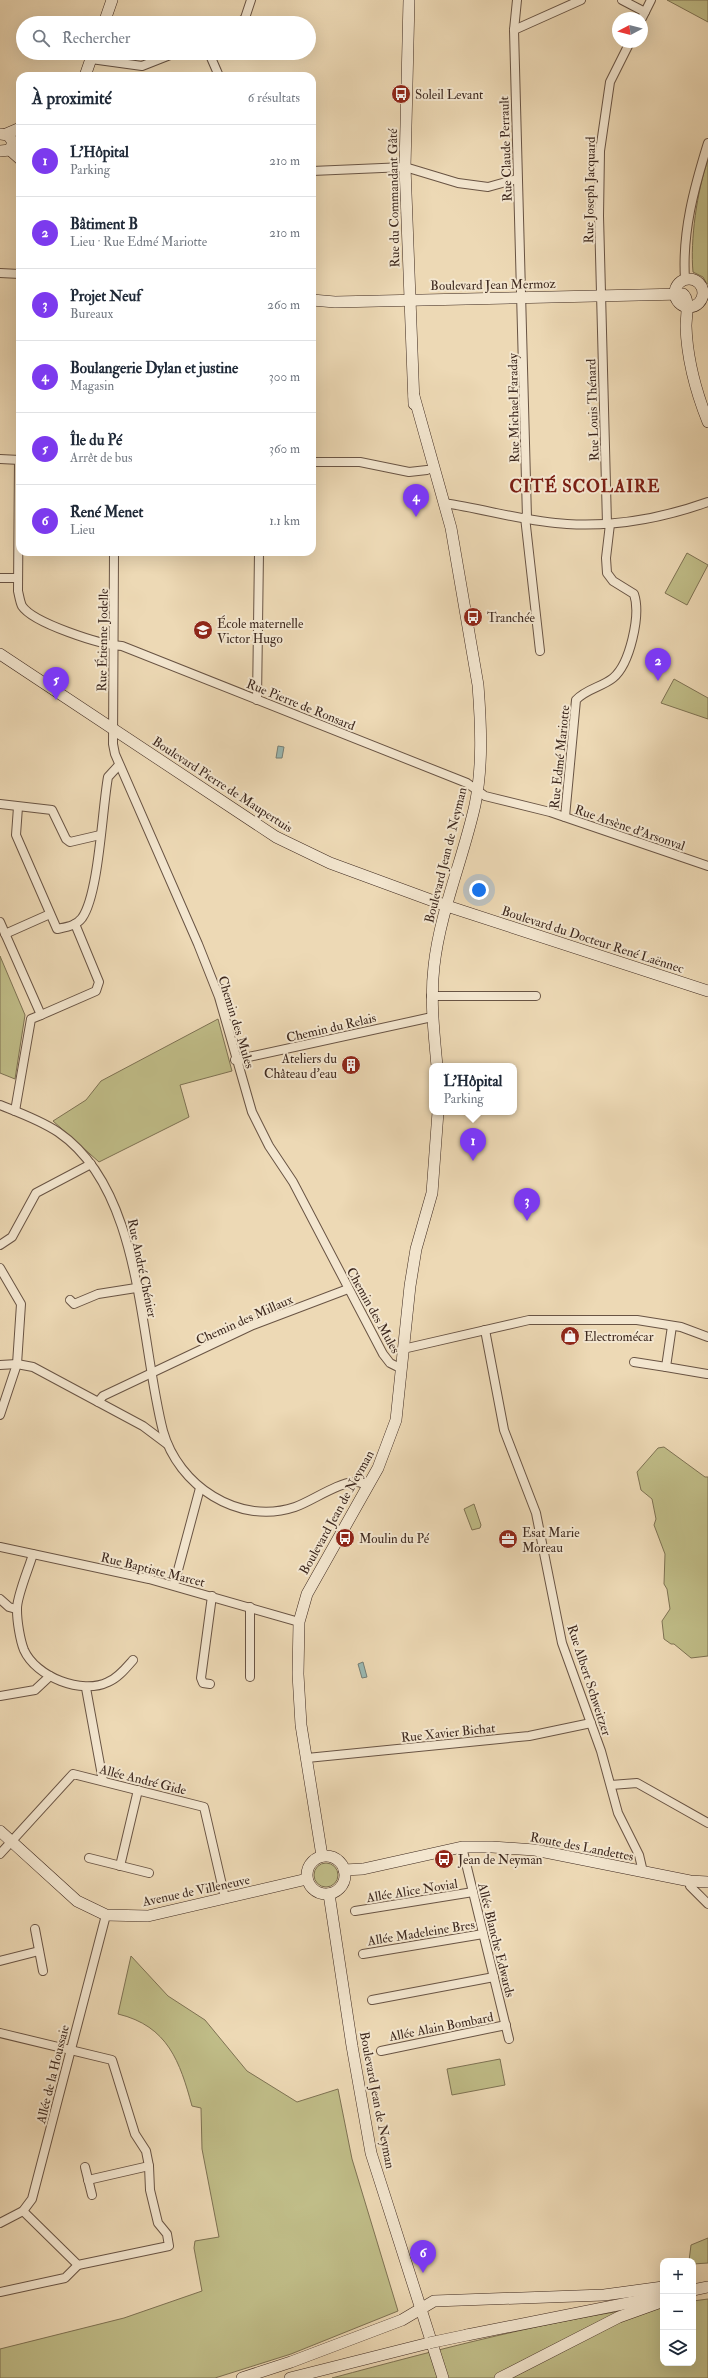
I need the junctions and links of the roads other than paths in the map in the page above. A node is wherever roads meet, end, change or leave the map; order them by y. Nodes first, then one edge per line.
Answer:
1 (112, 0) edge
2 (251, 0) edge
3 (409, 0) edge
4 (517, 0) edge
5 (581, 0) edge
6 (622, 0) edge
7 (651, 0) edge
8 (640, 12) edge
9 (645, 12) edge
10 (106, 16) edge
11 (246, 16) edge
12 (514, 30) junction
13 (627, 48) edge
14 (91, 60) edge
15 (112, 60) edge
16 (157, 60) edge
17 (212, 60) edge
18 (86, 72) edge
19 (217, 72) edge
20 (16, 129) edge
21 (3, 134) edge
22 (708, 143) edge
23 (5, 151) edge
24 (16, 157) edge
25 (405, 167) junction
26 (316, 172) edge
27 (517, 179) junction
28 (0, 273) edge
29 (16, 274) edge
30 (685, 279) junction
31 (675, 293) junction
32 (706, 293) edge
33 (601, 295) junction
34 (522, 297) junction
35 (316, 300) edge
36 (409, 300) junction
37 (686, 306) junction
38 (708, 422) edge
39 (0, 459) edge
40 (16, 460) edge
41 (316, 462) edge
42 (431, 469) junction
43 (708, 502) edge
44 (444, 503) junction
45 (526, 518) junction
46 (608, 524) junction
47 (18, 556) edge
48 (114, 556) edge
49 (259, 556) edge
50 (0, 578) edge
51 (18, 578) junction
52 (459, 580) junction
53 (114, 646) junction
54 (540, 651) dead end
55 (0, 654) edge
56 (257, 700) junction
57 (113, 728) junction
58 (119, 765) junction
59 (477, 790) junction
60 (0, 804) edge
61 (18, 806) junction
62 (565, 817) junction
63 (100, 835) junction
64 (708, 866) edge
65 (447, 906) junction
66 (50, 914) junction
67 (0, 922) edge
68 (75, 924) junction
69 (5, 934) junction
70 (708, 991) edge
71 (431, 996) junction
72 (536, 996) dead end
73 (41, 1016) junction
74 (432, 1017) junction
75 (235, 1060) junction
76 (437, 1063) edge
77 (0, 1105) edge
78 (15, 1111) junction
79 (438, 1115) edge
80 (91, 1164) junction
81 (0, 1244) edge
82 (0, 1268) edge
83 (3, 1279) edge
84 (136, 1288) junction
85 (348, 1288) junction
86 (70, 1300) dead end
87 (672, 1326) junction
88 (485, 1330) junction
89 (708, 1336) edge
90 (403, 1349) junction
91 (634, 1362) dead end
92 (17, 1364) junction
93 (0, 1366) edge
94 (666, 1367) junction
95 (402, 1368) junction
96 (707, 1374) dead end
97 (152, 1375) junction
98 (98, 1402) junction
99 (0, 1415) edge
100 (160, 1420) junction
101 (143, 1426) junction
102 (167, 1444) junction
103 (368, 1486) junction
104 (200, 1488) junction
105 (0, 1547) edge
106 (33, 1554) junction
107 (174, 1585) junction
108 (212, 1596) junction
109 (0, 1598) edge
110 (250, 1607) junction
111 (16, 1609) junction
112 (299, 1622) junction
113 (133, 1660) dead end
114 (50, 1676) junction
115 (250, 1677) dead end
116 (210, 1684) dead end
117 (86, 1688) junction
118 (0, 1696) edge
119 (591, 1724) junction
120 (306, 1758) junction
121 (103, 1781) junction
122 (611, 1785) junction
123 (138, 1790) junction
124 (708, 1823) edge
125 (0, 1831) edge
126 (11, 1842) junction
127 (462, 1847) junction
128 (0, 1854) edge
129 (322, 1856) junction
130 (89, 1858) dead end
131 (120, 1866) junction
132 (344, 1870) junction
133 (642, 1872) junction
134 (149, 1873) dead end
135 (307, 1879) junction
136 (690, 1881) junction
137 (708, 1882) edge
138 (473, 1892) junction
139 (329, 1894) junction
140 (225, 1898) junction
141 (708, 1904) edge
142 (355, 1911) dead end
143 (106, 1915) junction
144 (35, 1929) dead end
145 (483, 1934) junction
146 (39, 1951) junction
147 (363, 1954) dead end
148 (0, 1960) edge
149 (43, 1971) dead end
150 (494, 1977) junction
151 (372, 2000) dead end
152 (506, 2025) junction
153 (0, 2033) edge
154 (509, 2039) dead end
155 (71, 2048) junction
156 (381, 2051) dead end
157 (149, 2166) junction
158 (85, 2167) dead end
159 (88, 2180) junction
160 (92, 2195) dead end
161 (23, 2211) junction
162 (0, 2223) edge
163 (78, 2266) junction
164 (660, 2288) edge
165 (0, 2292) edge
166 (660, 2297) edge
167 (660, 2303) edge
168 (422, 2307) junction
169 (242, 2378) edge
170 (290, 2378) edge
171 (443, 2378) edge
172 (500, 2378) edge

1 - 10 street
2 - 11 street
3 - 25 street, Rue du Commandant Gâté
4 - 12 street, Rue Claude Perrault
5 - 12 street
6 - 8 street
7 - 9 street
12 - 27 street, Rue Claude Perrault
13 - 33 street, Rue Joseph Jacquard
14 - 18 street
15 - 16 street
17 - 19 street
20 - 21 street
21 - 23 street
22 - 30 street
23 - 24 street
25 - 26 street
25 - 27 street
25 - 36 street, Rue du Commandant Gâté
27 - 34 street, Rue Claude Perrault
28 - 29 street
30 - 31 street
30 - 32 street
31 - 33 street, Boulevard Jean Mermoz
31 - 37 street
32 - 37 street
33 - 34 street, Boulevard Jean Mermoz
33 - 46 street, Rue Louis Thénard
34 - 36 street, Boulevard Jean Mermoz
34 - 45 street, Rue Michael Faraday
35 - 36 street, Boulevard Jean Mermoz
36 - 42 street, Rue du Commandant Gâté
37 - 38 street
39 - 40 street
41 - 42 street
42 - 44 street, Boulevard Jean de Neyman
42 - 52 street, Boulevard Jean de Neyman
43 - 46 street
44 - 45 street
44 - 52 street, Boulevard Jean de Neyman
45 - 46 street
45 - 54 street, Rue Michael Faraday
46 - 62 street, Rue Edmé Mariotte
47 - 51 street, Rue Pierre de Ronsard
48 - 53 street, Rue Étienne Jodelle
49 - 56 street
50 - 51 street
51 - 53 street, Rue Pierre de Ronsard
52 - 59 street, Boulevard Jean de Neyman
53 - 56 street, Rue Pierre de Ronsard
53 - 57 street, Rue Étienne Jodelle
55 - 57 street, Boulevard Pierre de Maupertuis
56 - 59 street, Rue Pierre de Ronsard
57 - 58 street, Chemin des Mules
57 - 65 street, Boulevard Pierre de Maupertuis
58 - 63 street
58 - 75 street, Chemin des Mules
59 - 62 street, Rue Arsène d'Arsonval
59 - 65 street, Boulevard Jean de Neyman
60 - 61 street
61 - 63 street
61 - 66 street
62 - 64 street, Rue Arsène d'Arsonval
63 - 68 street
65 - 70 street, Boulevard du Docteur René Laënnec
65 - 71 street, Boulevard Jean de Neyman
66 - 68 street
66 - 69 street
67 - 69 street
68 - 73 street
69 - 73 street
71 - 72 street
71 - 74 street, Boulevard Jean de Neyman
73 - 78 street
74 - 75 street, Chemin du Relais
74 - 76 street, Boulevard Jean de Neyman
75 - 85 street, Chemin des Mules
77 - 78 street, Rue André Chénier
78 - 80 street, Rue André Chénier
79 - 90 street, Boulevard Jean de Neyman
80 - 81 street
80 - 84 street, Rue André Chénier
82 - 83 street
83 - 92 street
84 - 86 street
84 - 97 street, Rue André Chénier
85 - 95 street, Chemin des Mules
85 - 97 street, Chemin des Millaux
87 - 88 street
87 - 89 street
87 - 94 street
88 - 90 street
88 - 119 street, Rue Albert Schweitzer
90 - 95 street, Boulevard Jean de Neyman
91 - 94 street
92 - 93 street
92 - 98 street
92 - 99 street
94 - 96 street
95 - 103 street, Boulevard Jean de Neyman
97 - 98 street, Chemin des Millaux
97 - 100 street, Rue André Chénier
98 - 101 street
100 - 101 street
100 - 102 street, Rue André Chénier
101 - 102 street
102 - 104 street
103 - 104 street
103 - 112 street, Boulevard Jean de Neyman
104 - 107 street
105 - 106 street, Rue Baptiste Marcet
106 - 107 street, Rue Baptiste Marcet
106 - 111 street
107 - 108 street, Rue Baptiste Marcet
108 - 110 street, Rue Baptiste Marcet
108 - 116 street
109 - 111 street
110 - 112 street, Rue Baptiste Marcet
110 - 115 street
111 - 114 street
112 - 120 street, Boulevard Jean de Neyman
113 - 117 street
114 - 117 street
114 - 118 street
117 - 121 street
119 - 120 street, Rue Xavier Bichat
119 - 122 street, Rue Albert Schweitzer
120 - 129 street, Boulevard Jean de Neyman
121 - 123 street, Allée André Gide
121 - 126 street, Allée André Gide
122 - 124 street
122 - 133 street, Rue Albert Schweitzer
123 - 131 street
123 - 140 street, Allée André Gide
125 - 126 street, Avenue de Villeneuve
126 - 128 street
126 - 143 street, Avenue de Villeneuve
127 - 132 street, Route des Landettes
127 - 133 street, Route des Landettes
127 - 138 street, Allée Blanche Edwards
129 - 132 street
129 - 135 street
130 - 131 street
131 - 134 street
132 - 139 street
133 - 136 street, Route des Landettes
135 - 139 street
135 - 140 street, Avenue de Villeneuve
136 - 137 street, Route des Landettes
136 - 141 street
138 - 142 street, Allée Alice Novial
138 - 145 street, Allée Blanche Edwards
139 - 168 street, Boulevard Jean de Neyman
140 - 143 street, Avenue de Villeneuve
143 - 155 street, Allée de la Houssaie
144 - 146 street
145 - 147 street, Allée Madeleine Bres
145 - 150 street, Allée Blanche Edwards
146 - 148 street
146 - 149 street
150 - 151 street
150 - 152 street, Allée Blanche Edwards
152 - 154 street, Allée Blanche Edwards
152 - 156 street, Allée Alain Bombard
153 - 155 street
155 - 157 street
155 - 161 street, Allée de la Houssaie
157 - 159 street
157 - 163 street
158 - 159 street
159 - 160 street
161 - 162 street
161 - 163 street
163 - 165 street
164 - 168 street
166 - 170 street, bridge
167 - 172 street
168 - 169 street
168 - 171 street, Boulevard Jean de Neyman

